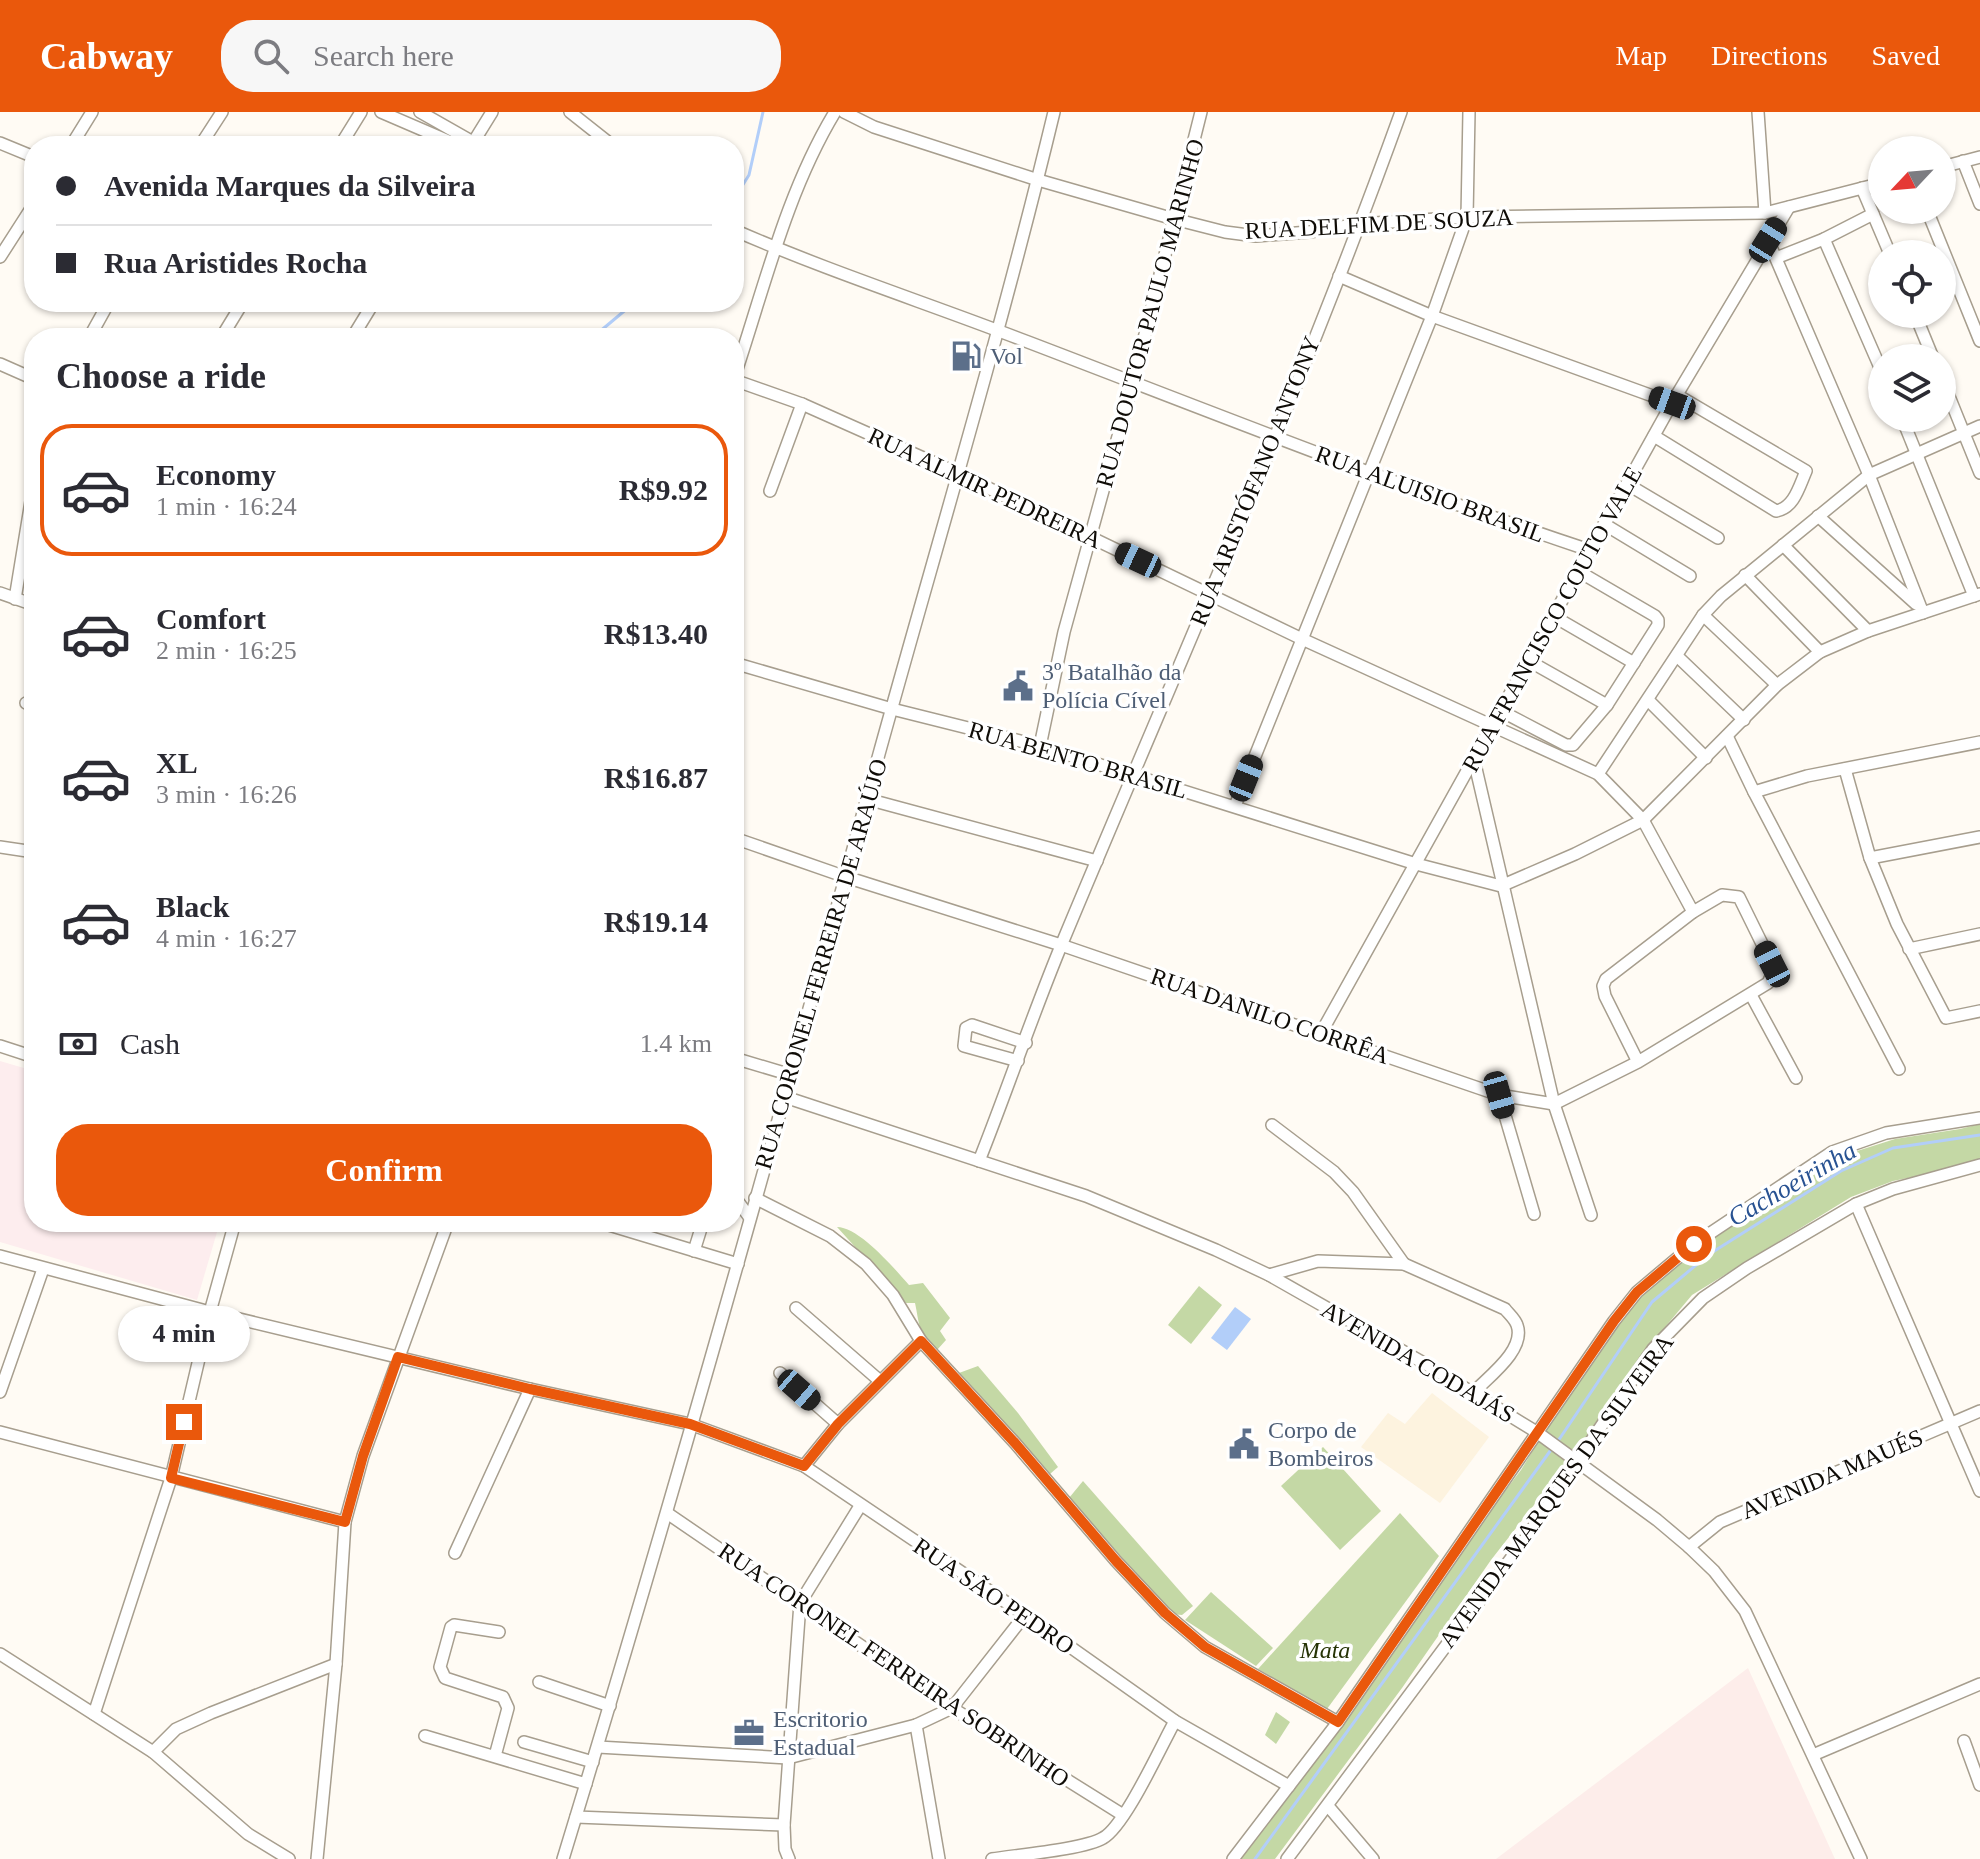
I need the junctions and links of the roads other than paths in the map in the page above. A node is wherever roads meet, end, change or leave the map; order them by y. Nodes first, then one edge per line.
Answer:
1 (92, 112) edge
2 (222, 112) edge
3 (361, 112) edge
4 (381, 112) edge
5 (420, 112) edge
6 (492, 112) edge
7 (570, 112) edge
8 (835, 112) edge
9 (844, 112) edge
10 (1054, 112) edge
11 (1201, 112) edge
12 (1401, 112) edge
13 (1469, 112) edge
14 (1758, 112) edge
15 (77, 136) edge
16 (206, 136) edge
17 (346, 136) edge
18 (437, 136) edge
19 (461, 136) edge
20 (479, 136) edge
21 (600, 136) edge
22 (0, 143) edge
23 (24, 153) edge
24 (1980, 157) edge
25 (1963, 161) junction
26 (1956, 163) edge
27 (1038, 180) junction
28 (1868, 186) edge
29 (1862, 188) junction
30 (1868, 202) edge
31 (1980, 204) edge
32 (1789, 207) junction
33 (1765, 213) junction
34 (1467, 217) junction
35 (1868, 217) edge
36 (1174, 219) junction
37 (24, 220) edge
38 (1360, 224) junction
39 (1933, 224) edge
40 (744, 234) edge
41 (1824, 239) junction
42 (1768, 240) junction
43 (777, 249) junction
44 (0, 257) edge
45 (1776, 258) junction
46 (1339, 276) junction
47 (1432, 316) junction
48 (997, 330) junction
49 (1980, 341) edge
50 (1870, 344) edge
51 (744, 349) edge
52 (0, 364) edge
53 (24, 375) edge
54 (1133, 382) junction
55 (744, 383) edge
56 (1675, 399) junction
57 (802, 404) junction
58 (1956, 412) edge
59 (1980, 426) edge
60 (1908, 432) edge
61 (1965, 433) junction
62 (1654, 436) junction
63 (1274, 438) junction
64 (1918, 454) junction
65 (957, 473) junction
66 (1368, 473) junction
67 (1980, 473) edge
68 (1869, 475) junction
69 (1627, 484) junction
70 (770, 491) dead end
71 (1818, 516) junction
72 (1604, 524) junction
73 (1091, 538) junction
74 (1718, 538) dead end
75 (24, 544) edge
76 (1783, 545) junction
77 (1589, 550) junction
78 (1578, 571) junction
79 (1745, 575) junction
80 (1690, 576) dead end
81 (0, 593) edge
82 (1209, 594) junction
83 (1977, 595) edge
84 (15, 599) junction
85 (24, 602) edge
86 (1920, 610) junction
87 (1703, 615) junction
88 (1553, 616) junction
89 (1868, 631) junction
90 (1302, 639) junction
91 (1820, 652) junction
92 (1677, 656) junction
93 (1529, 661) junction
94 (1634, 663) junction
95 (744, 666) edge
96 (1777, 685) junction
97 (1648, 700) junction
98 (1607, 705) junction
99 (892, 709) junction
100 (1501, 711) junction
101 (1744, 720) junction
102 (1493, 726) junction
103 (1727, 736) junction
104 (1980, 742) edge
105 (1040, 746) junction
106 (1706, 758) junction
107 (1474, 760) junction
108 (1845, 769) junction
109 (1134, 774) junction
110 (1598, 774) junction
111 (1754, 792) junction
112 (867, 799) junction
113 (1235, 806) junction
114 (1643, 820) junction
115 (1980, 837) edge
116 (744, 841) edge
117 (0, 847) edge
118 (24, 851) edge
119 (1870, 858) junction
120 (1097, 861) junction
121 (1416, 864) junction
122 (846, 877) junction
123 (1501, 886) junction
124 (1693, 912) junction
125 (1980, 934) edge
126 (1061, 945) junction
127 (1909, 949) junction
128 (1751, 995) junction
129 (1980, 1011) edge
130 (1321, 1033) junction
131 (1026, 1043) junction
132 (0, 1046) edge
133 (24, 1054) edge
134 (744, 1061) edge
135 (1018, 1061) junction
136 (1638, 1062) junction
137 (1899, 1069) dead end
138 (791, 1075) junction
139 (1796, 1078) dead end
140 (1499, 1095) junction
141 (785, 1097) junction
142 (1554, 1104) junction
143 (1980, 1118) edge
144 (1272, 1125) dead end
145 (979, 1161) junction
146 (1980, 1165) edge
147 (755, 1198) junction
148 (1856, 1204) junction
149 (744, 1210) edge
150 (1534, 1214) dead end
151 (1591, 1215) dead end
152 (750, 1218) junction
153 (232, 1232) edge
154 (444, 1232) edge
155 (632, 1232) edge
156 (700, 1232) edge
157 (694, 1251) junction
158 (0, 1256) edge
159 (738, 1264) junction
160 (1404, 1264) junction
161 (43, 1269) junction
162 (1269, 1275) junction
163 (796, 1308) dead end
164 (210, 1312) junction
165 (921, 1341) junction
166 (398, 1357) junction
167 (780, 1373) dead end
168 (880, 1381) junction
169 (530, 1389) junction
170 (0, 1392) edge
171 (1473, 1393) junction
172 (1980, 1411) edge
173 (690, 1424) junction
174 (838, 1424) junction
175 (1951, 1424) junction
176 (0, 1432) edge
177 (1542, 1436) junction
178 (1574, 1460) junction
179 (804, 1466) junction
180 (171, 1478) junction
181 (1980, 1491) edge
182 (860, 1506) junction
183 (667, 1513) junction
184 (345, 1522) junction
185 (1689, 1547) junction
186 (455, 1553) dead end
187 (800, 1603) junction
188 (1025, 1615) junction
189 (499, 1632) dead end
190 (0, 1654) edge
191 (336, 1664) junction
192 (539, 1682) dead end
193 (1980, 1684) edge
194 (610, 1706) junction
195 (952, 1708) junction
196 (94, 1714) junction
197 (1175, 1721) junction
198 (1338, 1722) junction
199 (916, 1725) junction
200 (425, 1736) dead end
201 (1964, 1741) dead end
202 (524, 1742) dead end
203 (598, 1747) junction
204 (153, 1752) junction
205 (1813, 1755) junction
206 (495, 1756) junction
207 (788, 1758) junction
208 (593, 1762) junction
209 (586, 1784) junction
210 (1980, 1785) edge
211 (1289, 1786) junction
212 (1328, 1806) junction
213 (1123, 1815) junction
214 (576, 1817) junction
215 (784, 1825) junction
216 (289, 1859) edge
217 (317, 1859) edge
218 (563, 1859) edge
219 (789, 1859) edge
220 (939, 1859) edge
221 (992, 1859) edge
222 (1233, 1859) edge
223 (1287, 1859) edge
224 (1373, 1859) edge
225 (1861, 1859) edge

1 - 15 street
2 - 16 street
3 - 17 street
4 - 18 street
5 - 19 street
6 - 20 street
7 - 21 street
8 - 43 street
9 - 27 street, RUA DELFIM DE SOUZA
10 - 27 street, RUA CORONEL FERREIRA DE ARAÚJO
11 - 36 street, RUA DOUTOR PAULO MARINHO
12 - 38 street, RUA ARISTÓFANO ANTONY
13 - 34 street
14 - 33 street
22 - 23 street
24 - 25 street
25 - 26 street
25 - 31 street
27 - 36 street, RUA DELFIM DE SOUZA
27 - 48 street, RUA CORONEL FERREIRA DE ARAÚJO
28 - 29 street, RUA DELFIM DE SOUZA
29 - 30 street
29 - 32 street, RUA DELFIM DE SOUZA
32 - 33 street, RUA DELFIM DE SOUZA
32 - 42 street, RUA FRANCISCO COUTO VALE
33 - 34 street, RUA DELFIM DE SOUZA
34 - 38 street, RUA DELFIM DE SOUZA
34 - 47 street
35 - 41 street
36 - 38 street, RUA DELFIM DE SOUZA
36 - 54 street, RUA DOUTOR PAULO MARINHO
37 - 44 street
38 - 46 street, RUA ARISTÓFANO ANTONY
39 - 49 street
40 - 43 street, RUA ALUISIO BRASIL
41 - 45 street
41 - 50 street
42 - 45 street
42 - 56 street, RUA FRANCISCO COUTO VALE
43 - 48 street, RUA ALUISIO BRASIL
43 - 51 street
45 - 68 street
46 - 47 street
46 - 63 street, RUA ARISTÓFANO ANTONY
47 - 56 street
47 - 66 street
48 - 54 street, RUA ALUISIO BRASIL
48 - 65 street, RUA CORONEL FERREIRA DE ARAÚJO
52 - 53 street
54 - 63 street, RUA ALUISIO BRASIL
54 - 73 street, RUA DOUTOR PAULO MARINHO
55 - 57 street, RUA ALMIR PEDREIRA
56 - 62 street, RUA FRANCISCO COUTO VALE
56 - 62 street
57 - 65 street, RUA ALMIR PEDREIRA
57 - 70 street
58 - 61 street
59 - 61 street
60 - 64 street
61 - 64 street
61 - 67 street
62 - 69 street, RUA FRANCISCO COUTO VALE
63 - 66 street, RUA ALUISIO BRASIL
63 - 82 street, RUA ARISTÓFANO ANTONY
64 - 68 street
64 - 83 street
65 - 73 street, RUA ALMIR PEDREIRA
65 - 99 street, RUA CORONEL FERREIRA DE ARAÚJO
66 - 77 street, RUA ALUISIO BRASIL
66 - 90 street
68 - 71 street
68 - 86 street
69 - 72 street, RUA FRANCISCO COUTO VALE
69 - 74 street
71 - 76 street
71 - 86 street
72 - 77 street, RUA FRANCISCO COUTO VALE
72 - 80 street
73 - 82 street, RUA ALMIR PEDREIRA
73 - 105 street, RUA DOUTOR PAULO MARINHO
75 - 84 street
76 - 79 street
76 - 89 street
77 - 78 street, RUA FRANCISCO COUTO VALE
78 - 88 street, RUA FRANCISCO COUTO VALE
78 - 94 street
79 - 87 street
79 - 91 street
81 - 84 street
82 - 90 street, RUA ALMIR PEDREIRA
82 - 109 street, RUA ARISTÓFANO ANTONY
83 - 86 street
84 - 85 street
86 - 89 street
87 - 92 street
87 - 96 street
88 - 93 street, RUA FRANCISCO COUTO VALE
88 - 94 street
89 - 91 street
90 - 102 street, RUA ALMIR PEDREIRA
90 - 113 street
91 - 96 street
92 - 97 street
92 - 101 street
93 - 98 street
93 - 100 street, RUA FRANCISCO COUTO VALE
94 - 98 street
95 - 99 street, RUA BENTO BRASIL
96 - 101 street
97 - 106 street
97 - 110 street
98 - 100 street
99 - 105 street, RUA BENTO BRASIL
99 - 112 street, RUA CORONEL FERREIRA DE ARAÚJO
100 - 102 street, RUA FRANCISCO COUTO VALE
101 - 103 street
102 - 107 street, RUA FRANCISCO COUTO VALE
102 - 110 street, RUA ALMIR PEDREIRA
103 - 106 street
103 - 111 street
104 - 108 street
105 - 109 street, RUA BENTO BRASIL
106 - 114 street
107 - 121 street, RUA FRANCISCO COUTO VALE
107 - 123 street
108 - 111 street
108 - 119 street
109 - 113 street, RUA BENTO BRASIL
109 - 120 street, RUA ARISTÓFANO ANTONY
110 - 114 street
111 - 137 street
112 - 120 street
112 - 122 street, RUA CORONEL FERREIRA DE ARAÚJO
113 - 121 street, RUA BENTO BRASIL
114 - 123 street
114 - 124 street
115 - 119 street
116 - 122 street, RUA DANILO CORRÊA
117 - 118 street
119 - 127 street
120 - 126 street, RUA ARISTÓFANO ANTONY
121 - 123 street, RUA BENTO BRASIL
121 - 130 street, RUA FRANCISCO COUTO VALE
122 - 126 street, RUA DANILO CORRÊA
122 - 138 street, RUA CORONEL FERREIRA DE ARAÚJO
123 - 142 street
124 - 128 street
124 - 136 street
125 - 127 street
126 - 130 street, RUA DANILO CORRÊA
126 - 131 street, RUA ARISTÓFANO ANTONY
127 - 129 street
128 - 136 street
128 - 139 street
130 - 140 street, RUA DANILO CORRÊA
131 - 135 street, RUA ARISTÓFANO ANTONY
131 - 135 street
132 - 133 street
134 - 138 street
135 - 145 street, RUA ARISTÓFANO ANTONY
136 - 142 street
138 - 141 street, RUA CORONEL FERREIRA DE ARAÚJO
140 - 142 street, RUA DANILO CORRÊA
140 - 150 street
141 - 145 street, AVENIDA CODAJÁS
141 - 147 street, RUA CORONEL FERREIRA DE ARAÚJO
142 - 151 street
143 - 177 street, AVENIDA MARQUES DA SILVEIRA
144 - 160 street
145 - 162 street, AVENIDA CODAJÁS
146 - 148 street, AVENIDA MARQUES DA SILVEIRA
147 - 152 street, RUA CORONEL FERREIRA DE ARAÚJO
147 - 165 street
148 - 175 street
148 - 178 street, AVENIDA MARQUES DA SILVEIRA
149 - 152 street
152 - 159 street, RUA CORONEL FERREIRA DE ARAÚJO
153 - 164 street
154 - 166 street
155 - 157 street
156 - 157 street
157 - 159 street
158 - 161 street, RUA SÃO PEDRO
159 - 173 street, RUA CORONEL FERREIRA DE ARAÚJO
160 - 162 street
160 - 171 street
161 - 164 street, RUA SÃO PEDRO
161 - 170 street
162 - 171 street, AVENIDA CODAJÁS
163 - 168 street
164 - 166 street, RUA SÃO PEDRO
164 - 180 street
165 - 168 street
165 - 198 street
166 - 169 street, RUA SÃO PEDRO
166 - 184 street
167 - 174 street
168 - 174 street
169 - 173 street, RUA SÃO PEDRO
169 - 186 street
171 - 177 street, AVENIDA CODAJÁS
172 - 175 street, AVENIDA MAUÉS
173 - 179 street, RUA SÃO PEDRO
173 - 183 street, RUA CORONEL FERREIRA DE ARAÚJO
174 - 179 street
175 - 181 street
175 - 185 street, AVENIDA MAUÉS
176 - 180 street
177 - 178 street, AVENIDA CODAJÁS
177 - 198 street, AVENIDA MARQUES DA SILVEIRA
178 - 185 street, AVENIDA CODAJÁS
178 - 212 street, AVENIDA MARQUES DA SILVEIRA
179 - 182 street, RUA SÃO PEDRO
180 - 184 street
180 - 196 street
182 - 187 street
182 - 188 street, RUA SÃO PEDRO
183 - 187 street, RUA CORONEL FERREIRA SOBRINHO
183 - 194 street, RUA CORONEL FERREIRA DE ARAÚJO
184 - 191 street
185 - 205 street, AVENIDA CODAJÁS
187 - 195 street, RUA CORONEL FERREIRA SOBRINHO
187 - 207 street
188 - 195 street
188 - 197 street, RUA SÃO PEDRO
189 - 206 street
190 - 196 street
191 - 204 street
191 - 217 street
192 - 194 street
193 - 205 street
194 - 203 street, RUA CORONEL FERREIRA DE ARAÚJO
195 - 199 street
195 - 213 street, RUA CORONEL FERREIRA SOBRINHO
196 - 204 street
197 - 211 street, RUA SÃO PEDRO
197 - 213 street
198 - 211 street, AVENIDA MARQUES DA SILVEIRA
199 - 207 street
199 - 220 street
200 - 206 street
201 - 210 street
202 - 208 street
203 - 207 street
203 - 208 street, RUA CORONEL FERREIRA DE ARAÚJO
204 - 216 street
205 - 225 street, AVENIDA CODAJÁS
206 - 209 street
207 - 215 street
208 - 209 street, RUA CORONEL FERREIRA DE ARAÚJO
209 - 214 street, RUA CORONEL FERREIRA DE ARAÚJO
211 - 222 street, AVENIDA MARQUES DA SILVEIRA
212 - 223 street, AVENIDA MARQUES DA SILVEIRA
212 - 224 street
213 - 221 street
214 - 215 street
214 - 218 street, RUA CORONEL FERREIRA DE ARAÚJO
215 - 219 street

